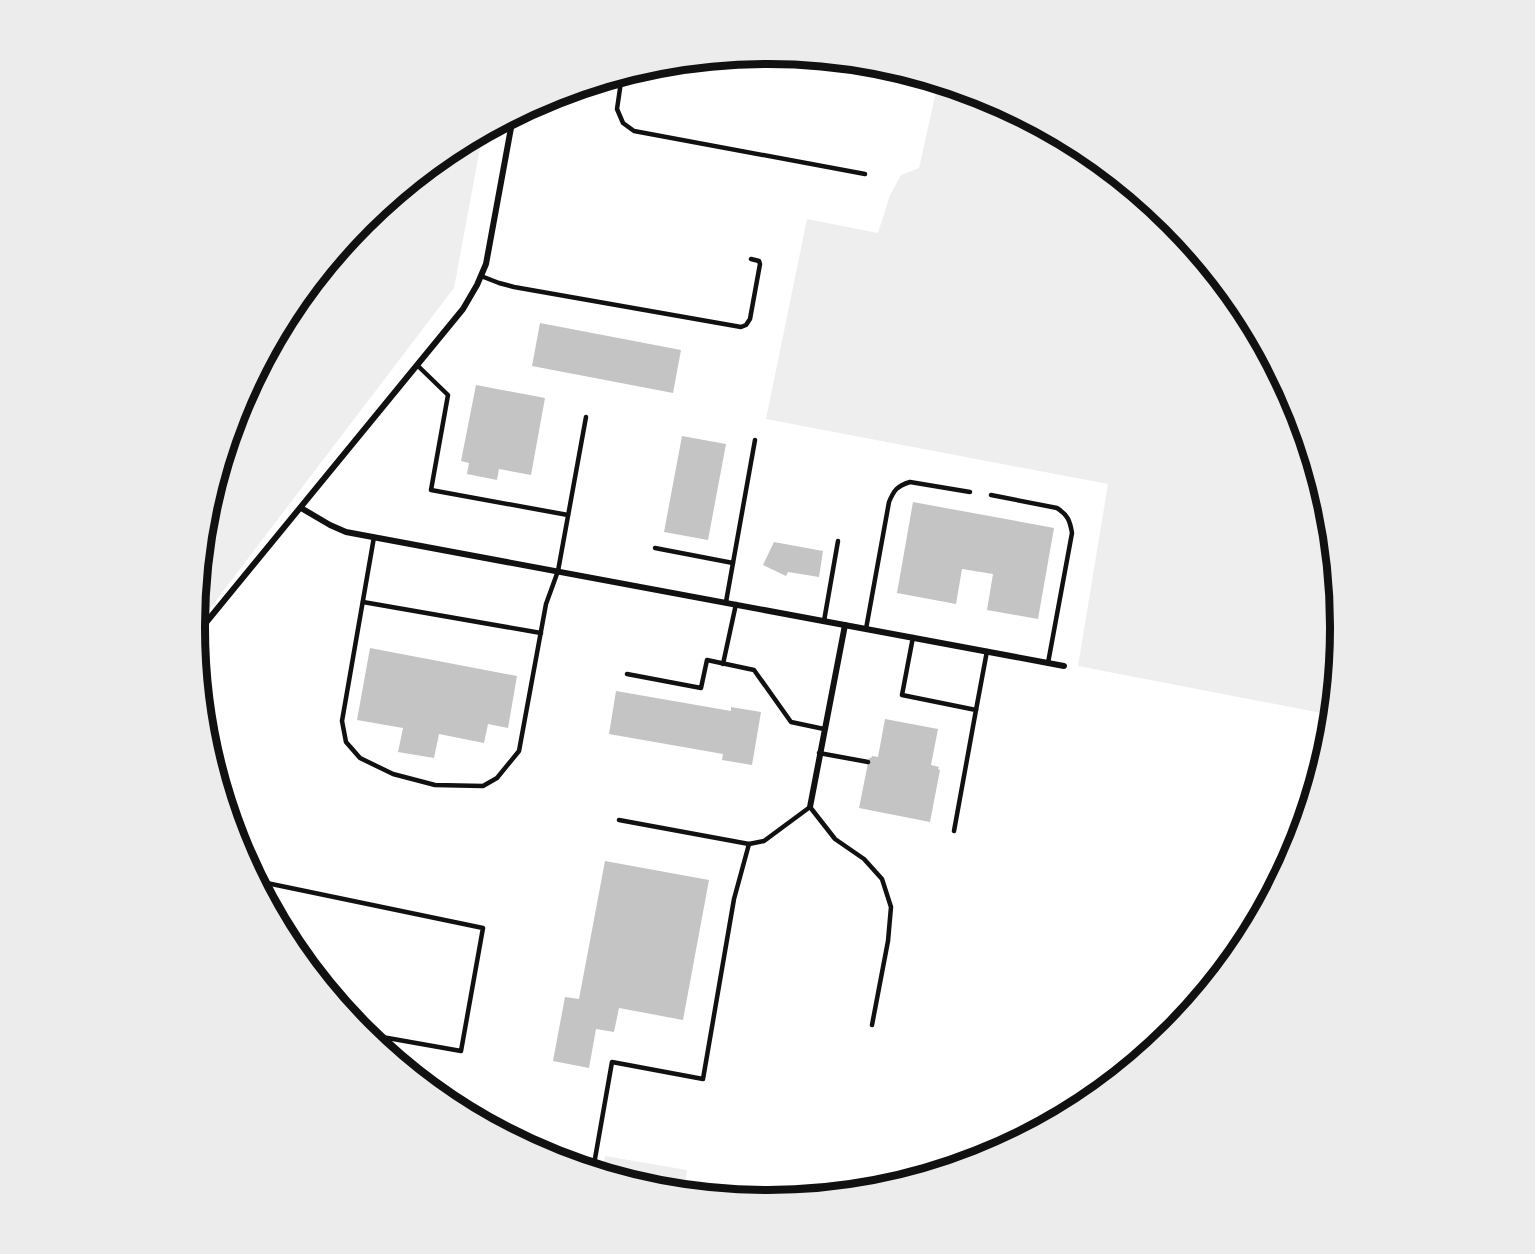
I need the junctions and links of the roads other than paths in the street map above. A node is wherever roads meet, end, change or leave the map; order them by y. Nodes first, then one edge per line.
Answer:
1 (621, 84) edge
2 (511, 127) edge
3 (865, 174) dead end
4 (751, 259) dead end
5 (481, 276) junction
6 (417, 365) junction
7 (586, 417) dead end
8 (755, 440) dead end
9 (970, 492) dead end
10 (991, 495) dead end
11 (301, 508) junction
12 (568, 515) junction
13 (374, 537) junction
14 (838, 541) dead end
15 (655, 548) dead end
16 (733, 563) junction
17 (558, 572) junction
18 (363, 602) junction
19 (726, 602) junction
20 (736, 604) junction
21 (824, 621) junction
22 (205, 624) edge
23 (845, 625) junction
24 (866, 629) junction
25 (541, 633) junction
26 (913, 637) junction
27 (987, 651) junction
28 (1048, 663) junction
29 (723, 664) junction
30 (1064, 666) dead end
31 (627, 674) dead end
32 (976, 710) junction
33 (824, 729) junction
34 (819, 753) junction
35 (868, 762) dead end
36 (810, 807) junction
37 (619, 820) dead end
38 (954, 831) dead end
39 (749, 844) junction
40 (267, 883) edge
41 (872, 1025) dead end
42 (383, 1037) edge
43 (594, 1162) edge

1 - 3 lane
2 - 5 street
4 - 5 lane
5 - 6 street
6 - 11 street
6 - 12 lane
7 - 12 lane
8 - 16 lane
9 - 24 lane
10 - 28 lane
11 - 13 street
11 - 22 street
12 - 17 lane
13 - 17 street
13 - 18 lane
14 - 21 lane
15 - 16 lane
16 - 19 lane
17 - 19 street
17 - 25 lane
18 - 25 lane
18 - 25 lane
19 - 20 street
20 - 21 street
20 - 29 lane
21 - 23 street
23 - 24 street
23 - 33 street
24 - 26 street
26 - 27 street
26 - 32 lane
27 - 28 street
27 - 32 lane
28 - 30 street
29 - 31 lane
29 - 33 lane
32 - 38 lane
33 - 34 street
34 - 35 lane
34 - 36 street
36 - 39 lane
36 - 41 lane
37 - 39 lane
39 - 43 lane
40 - 42 lane

